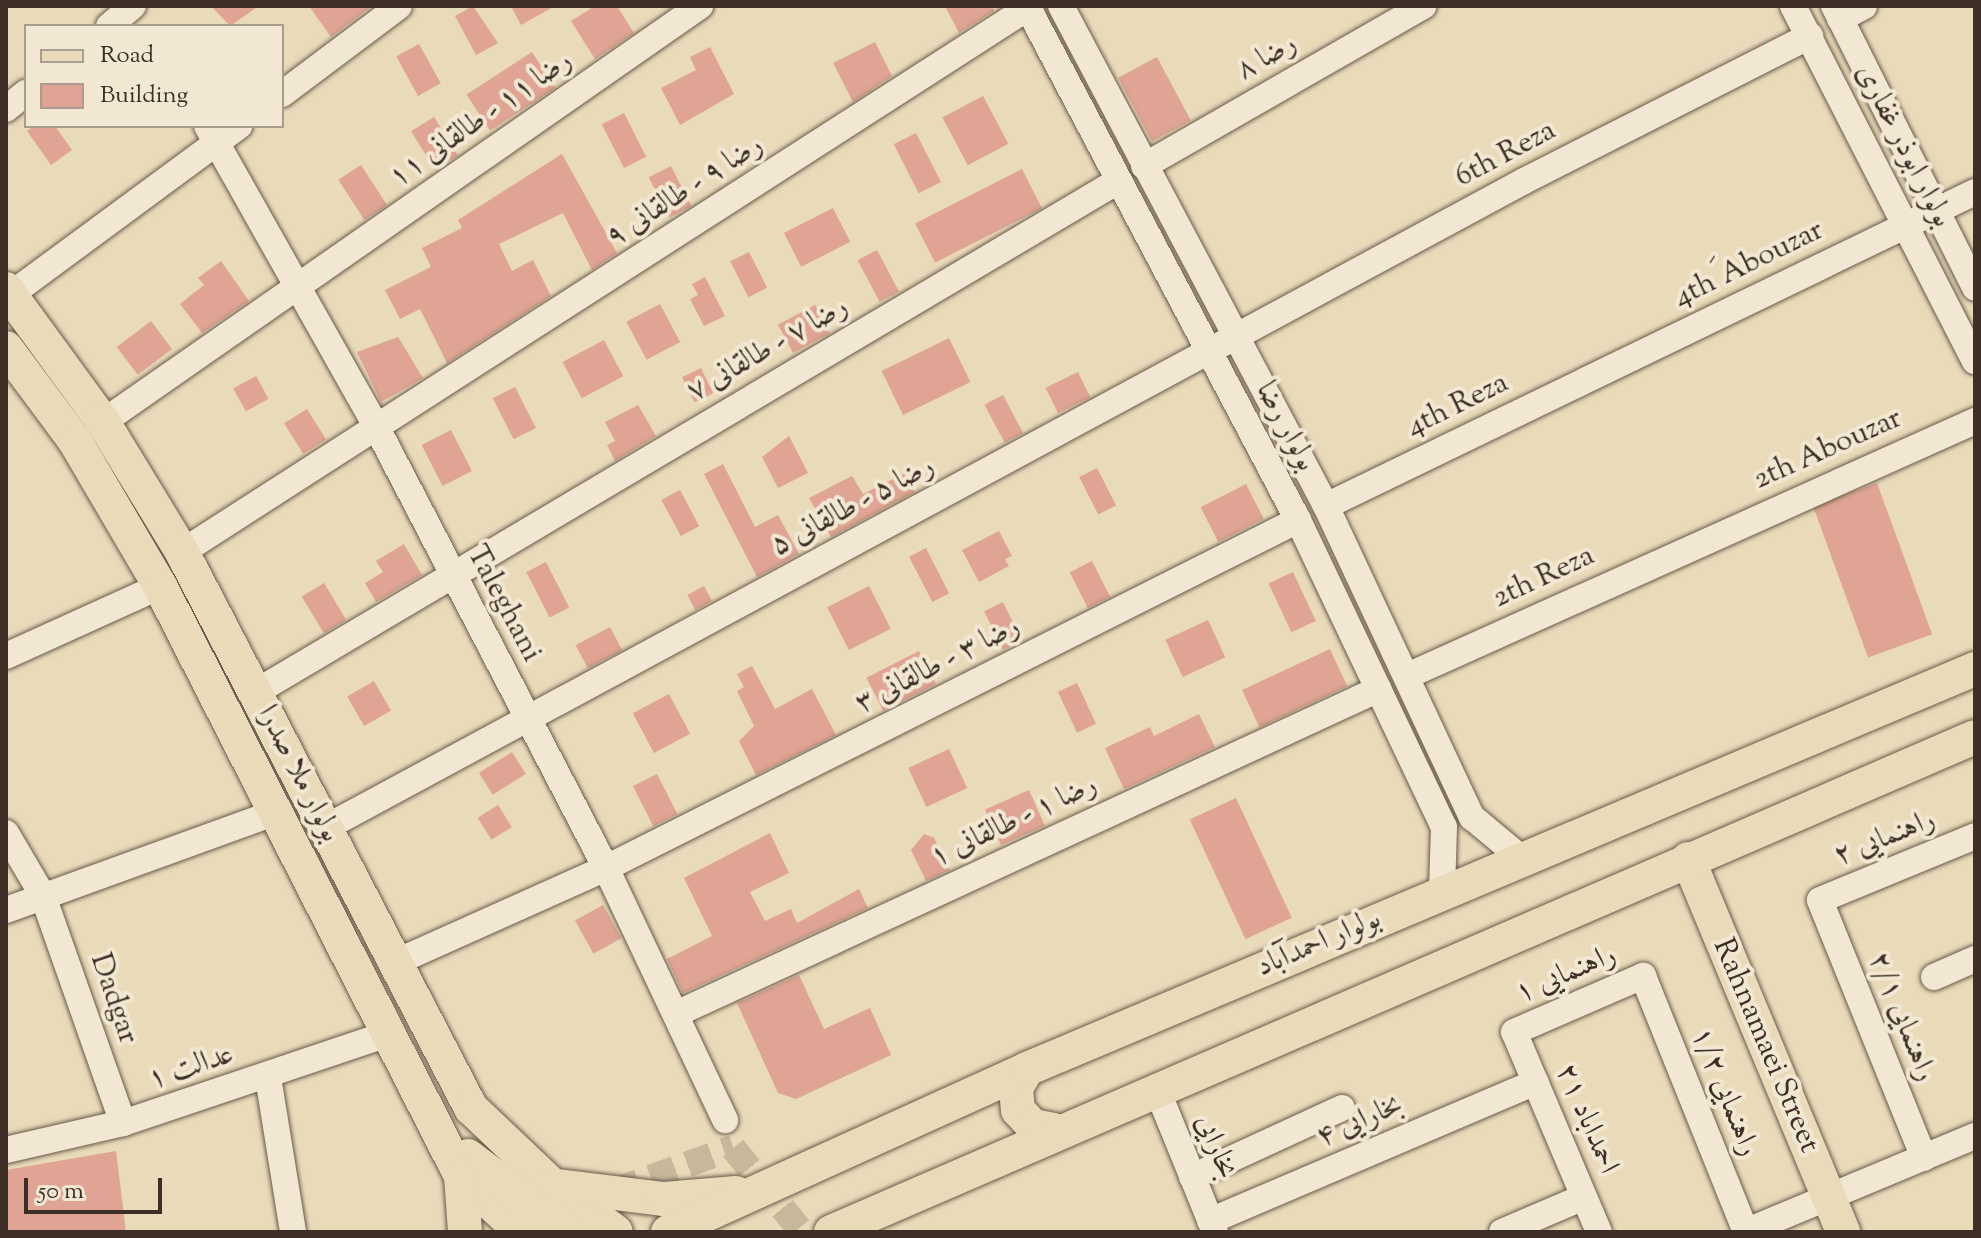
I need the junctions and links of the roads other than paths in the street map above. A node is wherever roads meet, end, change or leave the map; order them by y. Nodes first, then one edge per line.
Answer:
1 (133, 6) edge
2 (399, 6) edge
3 (700, 6) edge
4 (1061, 6) edge
5 (1423, 6) edge
6 (1793, 6) edge
7 (1864, 6) edge
8 (1028, 7) edge
9 (1837, 12) edge
10 (111, 24) edge
11 (144, 24) edge
12 (1810, 36) junction
13 (284, 92) edge
14 (24, 95) edge
15 (6, 109) edge
16 (232, 128) edge
17 (212, 134) edge
18 (1144, 166) junction
19 (1118, 181) junction
20 (1975, 192) edge
21 (1937, 211) junction
22 (1909, 224) junction
23 (299, 287) junction
24 (1975, 288) edge
25 (8, 292) edge
26 (1234, 337) junction
27 (1208, 352) junction
28 (1975, 361) edge
29 (1618, 363) joint
30 (11, 364) edge
31 (1975, 421) edge
32 (103, 422) junction
33 (378, 430) junction
34 (1326, 506) junction
35 (1298, 520) junction
36 (1708, 538) joint
37 (182, 552) junction
38 (450, 574) junction
39 (160, 586) junction
40 (6, 656) edge
41 (1975, 669) edge
42 (1407, 676) junction
43 (1379, 689) junction
44 (256, 692) junction
45 (528, 719) junction
46 (1975, 737) edge
47 (279, 811) junction
48 (1472, 817) junction
49 (1444, 827) junction
50 (325, 828) junction
51 (6, 833) edge
52 (1975, 836) edge
53 (1521, 858) junction
54 (1688, 859) junction
55 (606, 868) junction
56 (1442, 892) junction
57 (43, 896) junction
58 (1820, 900) joint
59 (6, 910) edge
60 (1975, 959) edge
61 (394, 963) junction
62 (1643, 976) joint
63 (1934, 977) dead end
64 (676, 1014) junction
65 (1514, 1032) joint
66 (391, 1033) junction
67 (1027, 1069) junction
68 (268, 1077) junction
69 (1536, 1082) junction
70 (1156, 1087) junction
71 (471, 1108) junction
72 (1342, 1108) dead end
73 (725, 1120) dead end
74 (123, 1123) junction
75 (437, 1130) junction
76 (1054, 1130) junction
77 (1975, 1136) edge
78 (6, 1150) edge
79 (1924, 1158) junction
80 (461, 1176) junction
81 (1192, 1177) junction
82 (552, 1185) junction
83 (765, 1190) junction
84 (1584, 1197) junction
85 (1829, 1198) junction
86 (901, 1204) junction
87 (1213, 1227) edge
88 (293, 1232) edge
89 (465, 1232) edge
90 (522, 1232) edge
91 (568, 1232) edge
92 (616, 1232) edge
93 (668, 1232) edge
94 (831, 1232) edge
95 (875, 1232) edge
96 (1502, 1232) edge
97 (1599, 1232) edge
98 (1746, 1232) edge
99 (1843, 1232) edge

1 - 10 street
1 - 11 street
2 - 13 street
3 - 23 street, رضا ۱۱ - طالقانی ۱۱
4 - 18 street, بولوار رضا
5 - 18 street, رضا ۸
6 - 12 street, بولوار ابوذر غفاری
7 - 9 street
8 - 19 street, بولوار رضا
8 - 33 street, رضا ۹ - طالقانی ۹
9 - 21 street
12 - 22 street, بولوار ابوذر غفاری
12 - 26 street, 6th Reza
14 - 15 street
16 - 17 street
17 - 23 street, Taleghani
17 - 25 street
18 - 26 street, بولوار رضا
19 - 27 street, بولوار رضا
19 - 38 street, رضا ۷ - طالقانی ۷
20 - 21 street, 4th َAbouzar
21 - 22 street, 4th َAbouzar
21 - 24 street
22 - 28 street, بولوار ابوذر غفاری
22 - 29 street, 4th َAbouzar
23 - 32 street, رضا ۱۱ - طالقانی ۱۱
23 - 33 street, Taleghani
25 - 32 main road, بولوار ملا صدرا
26 - 27 street, 6th Reza
26 - 34 street, بولوار رضا
27 - 35 street, بولوار رضا
27 - 45 street, رضا ۵ - طالقانی ۵
29 - 34 street, 4th Reza
30 - 39 main road, بولوار ملا صدرا
31 - 36 street, 2th Abouzar
32 - 37 main road, بولوار ملا صدرا
33 - 37 street, رضا ۹ - طالقانی ۹
33 - 38 street, Taleghani
34 - 42 street, بولوار رضا
35 - 43 street, بولوار رضا
35 - 55 street, رضا ۳ - طالقانی ۳
36 - 42 street, 2th Reza
37 - 44 main road, بولوار ملا صدرا
38 - 44 street, رضا ۷ - طالقانی ۷
38 - 45 street, Taleghani
39 - 40 street
39 - 47 main road, بولوار ملا صدرا
41 - 53 main road, بولوار احمدآباد
42 - 48 street, بولوار رضا
43 - 49 street, بولوار رضا
43 - 64 street, رضا ۱ - طالقانی ۱
44 - 50 main road, بولوار ملا صدرا
45 - 50 street, رضا ۵ - طالقانی ۵
45 - 55 street, Taleghani
46 - 54 main road
47 - 57 street
47 - 66 main road, بولوار ملا صدرا
48 - 49 street
48 - 53 street, بولوار رضا
49 - 56 street, بولوار رضا
50 - 61 main road, بولوار ملا صدرا
51 - 57 street, Dadgar
52 - 58 street, راهنمایی ۲
53 - 56 main road, بولوار احمدآباد
54 - 70 main road
54 - 85 main road, Rahnamaei Street
55 - 61 street, رضا ۳ - طالقانی ۳
55 - 64 street, Taleghani
56 - 67 main road, بولوار احمدآباد
57 - 59 street
57 - 74 street, Dadgar
58 - 79 street, راهنمایی ۲/۱
60 - 63 street
61 - 71 main road, بولوار ملا صدرا
62 - 65 street, راهنمایی ۱
62 - 98 street, راهنمایی ۱/۲
64 - 73 street, Taleghani
65 - 69 street, احمداباد ۲۱
66 - 68 street, عدالت ۱
66 - 75 main road, بولوار ملا صدرا
67 - 76 main road
67 - 83 main road, بولوار احمدآباد
68 - 74 street, عدالت ۱
68 - 88 street
69 - 84 street, احمداباد ۲۱
69 - 87 street, بخارایی ۴
70 - 76 main road
70 - 81 street, بخارایی
71 - 75 main road
71 - 82 main road, بولوار ملا صدرا
72 - 81 street
74 - 78 street, عدالت ۱
75 - 80 main road, بولوار ملا صدرا
75 - 91 main road
76 - 86 main road
77 - 79 street
79 - 85 street
80 - 89 main road
80 - 90 main road, بولوار ملا صدرا
81 - 87 street, بخارایی
82 - 83 main road
82 - 92 main road, بولوار ملا صدرا
83 - 93 main road, بولوار احمدآباد
84 - 96 street
84 - 97 street, احمداباد ۲۱
85 - 98 street
85 - 99 main road, Rahnamaei Street
86 - 94 main road
86 - 95 main road

